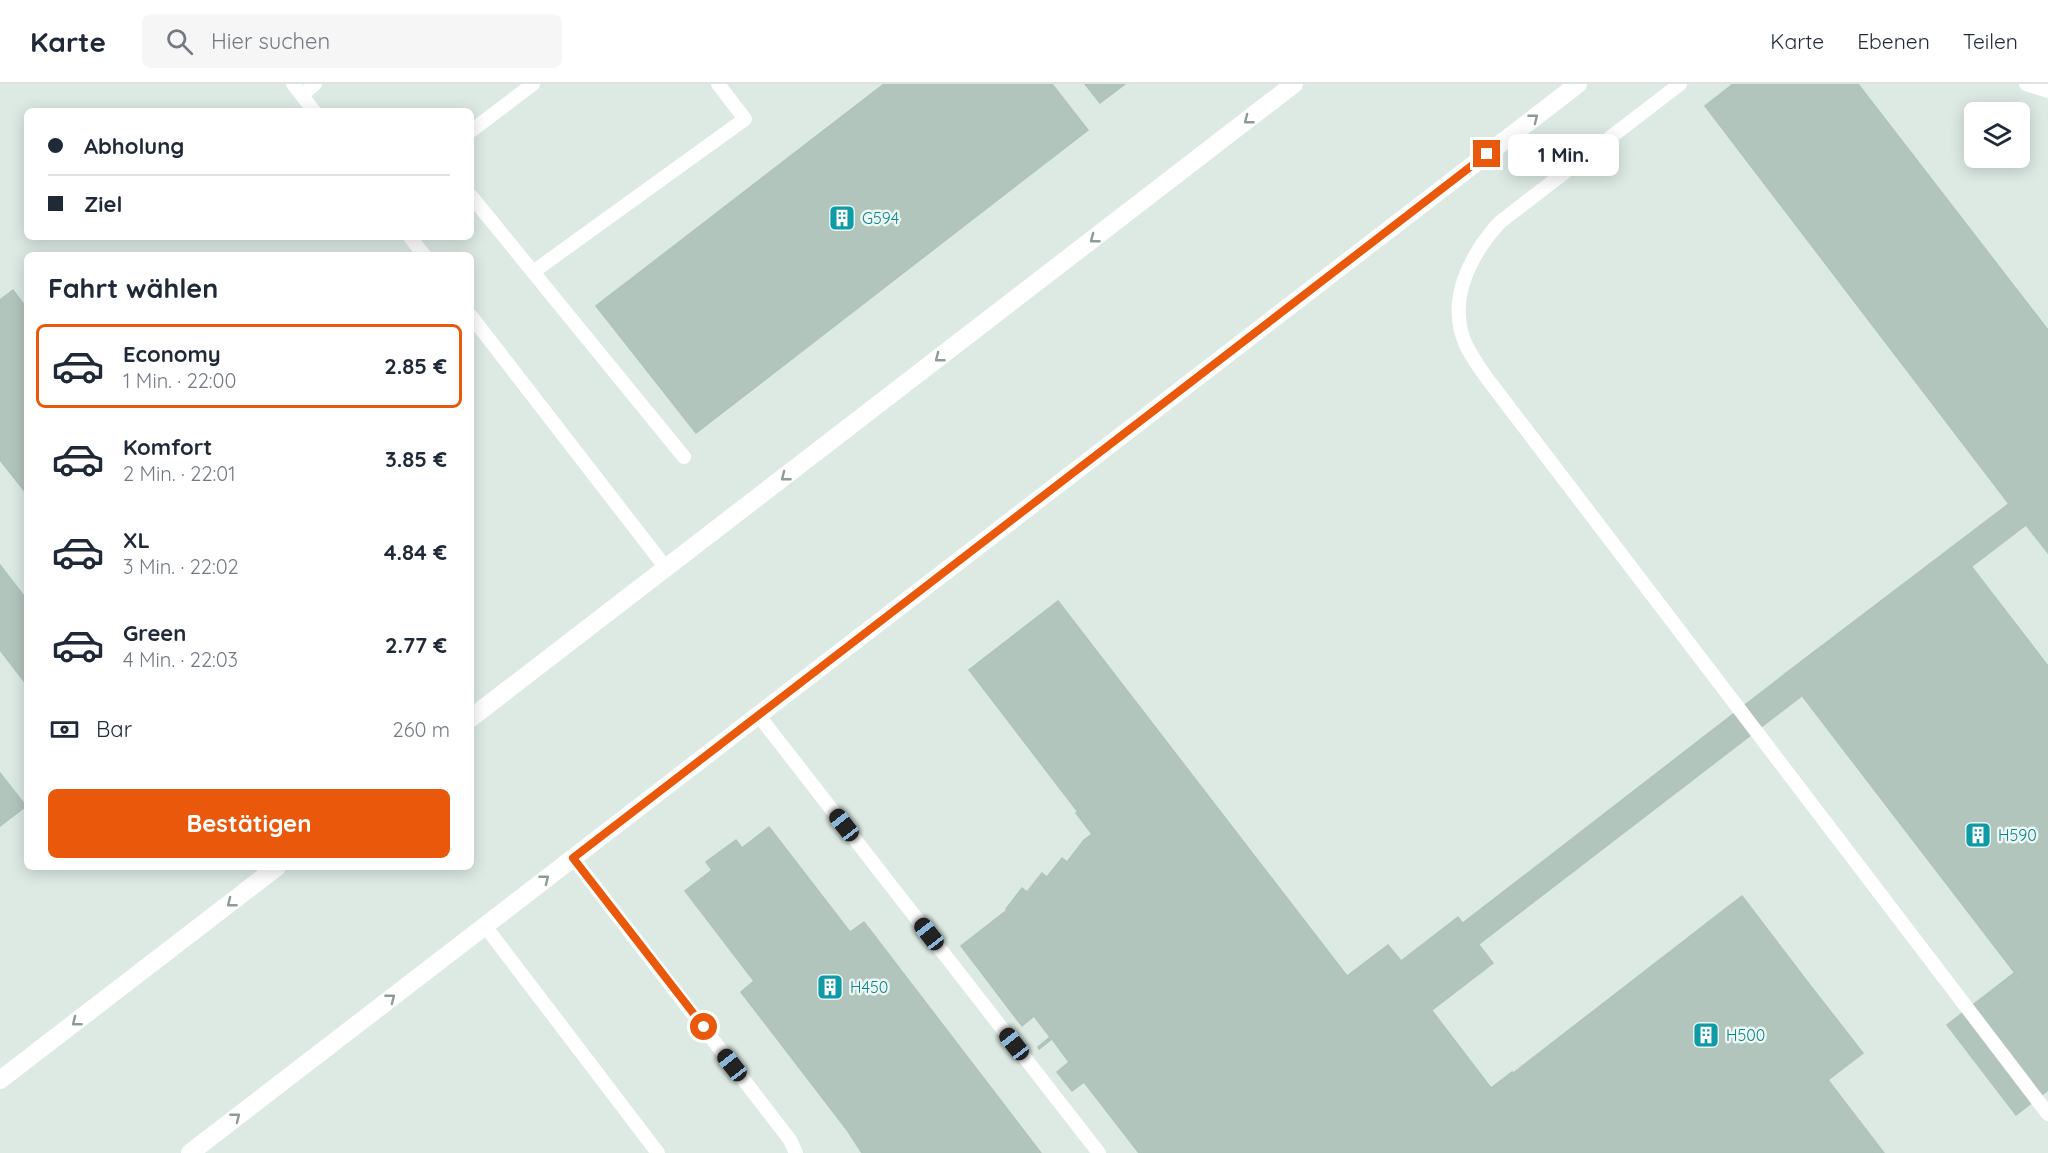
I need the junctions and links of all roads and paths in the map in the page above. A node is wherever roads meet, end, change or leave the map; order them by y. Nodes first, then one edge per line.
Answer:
1 (315, 84) edge
2 (533, 84) edge
3 (718, 84) edge
4 (1294, 84) edge
5 (1578, 84) edge
6 (1680, 84) edge
7 (2026, 84) edge
8 (298, 90) edge
9 (2048, 91) edge
10 (312, 108) edge
11 (474, 129) edge
12 (474, 200) edge
13 (412, 240) edge
14 (422, 252) edge
15 (533, 272) junction
16 (474, 319) edge
17 (684, 457) dead end
18 (666, 568) junction
19 (474, 716) edge
20 (759, 716) junction
21 (573, 858) junction
22 (273, 870) edge
23 (485, 926) junction
24 (0, 1080) edge
25 (2048, 1114) edge
26 (197, 1151) edge
27 (658, 1153) edge
28 (796, 1153) edge
29 (1100, 1153) edge

1 - 8 lane
2 - 11 lane
3 - 15 lane
4 -> 18 street
20 -> 5 street
6 - 25 lane
7 - 9 lane
8 - 10 lane
12 - 15 lane
13 - 14 lane
15 - 17 lane
16 - 18 lane
18 - 19 street
20 - 21 street
20 - 29 lane
23 -> 21 street
21 - 28 lane
22 -> 24 street
26 -> 23 street
23 - 27 lane

